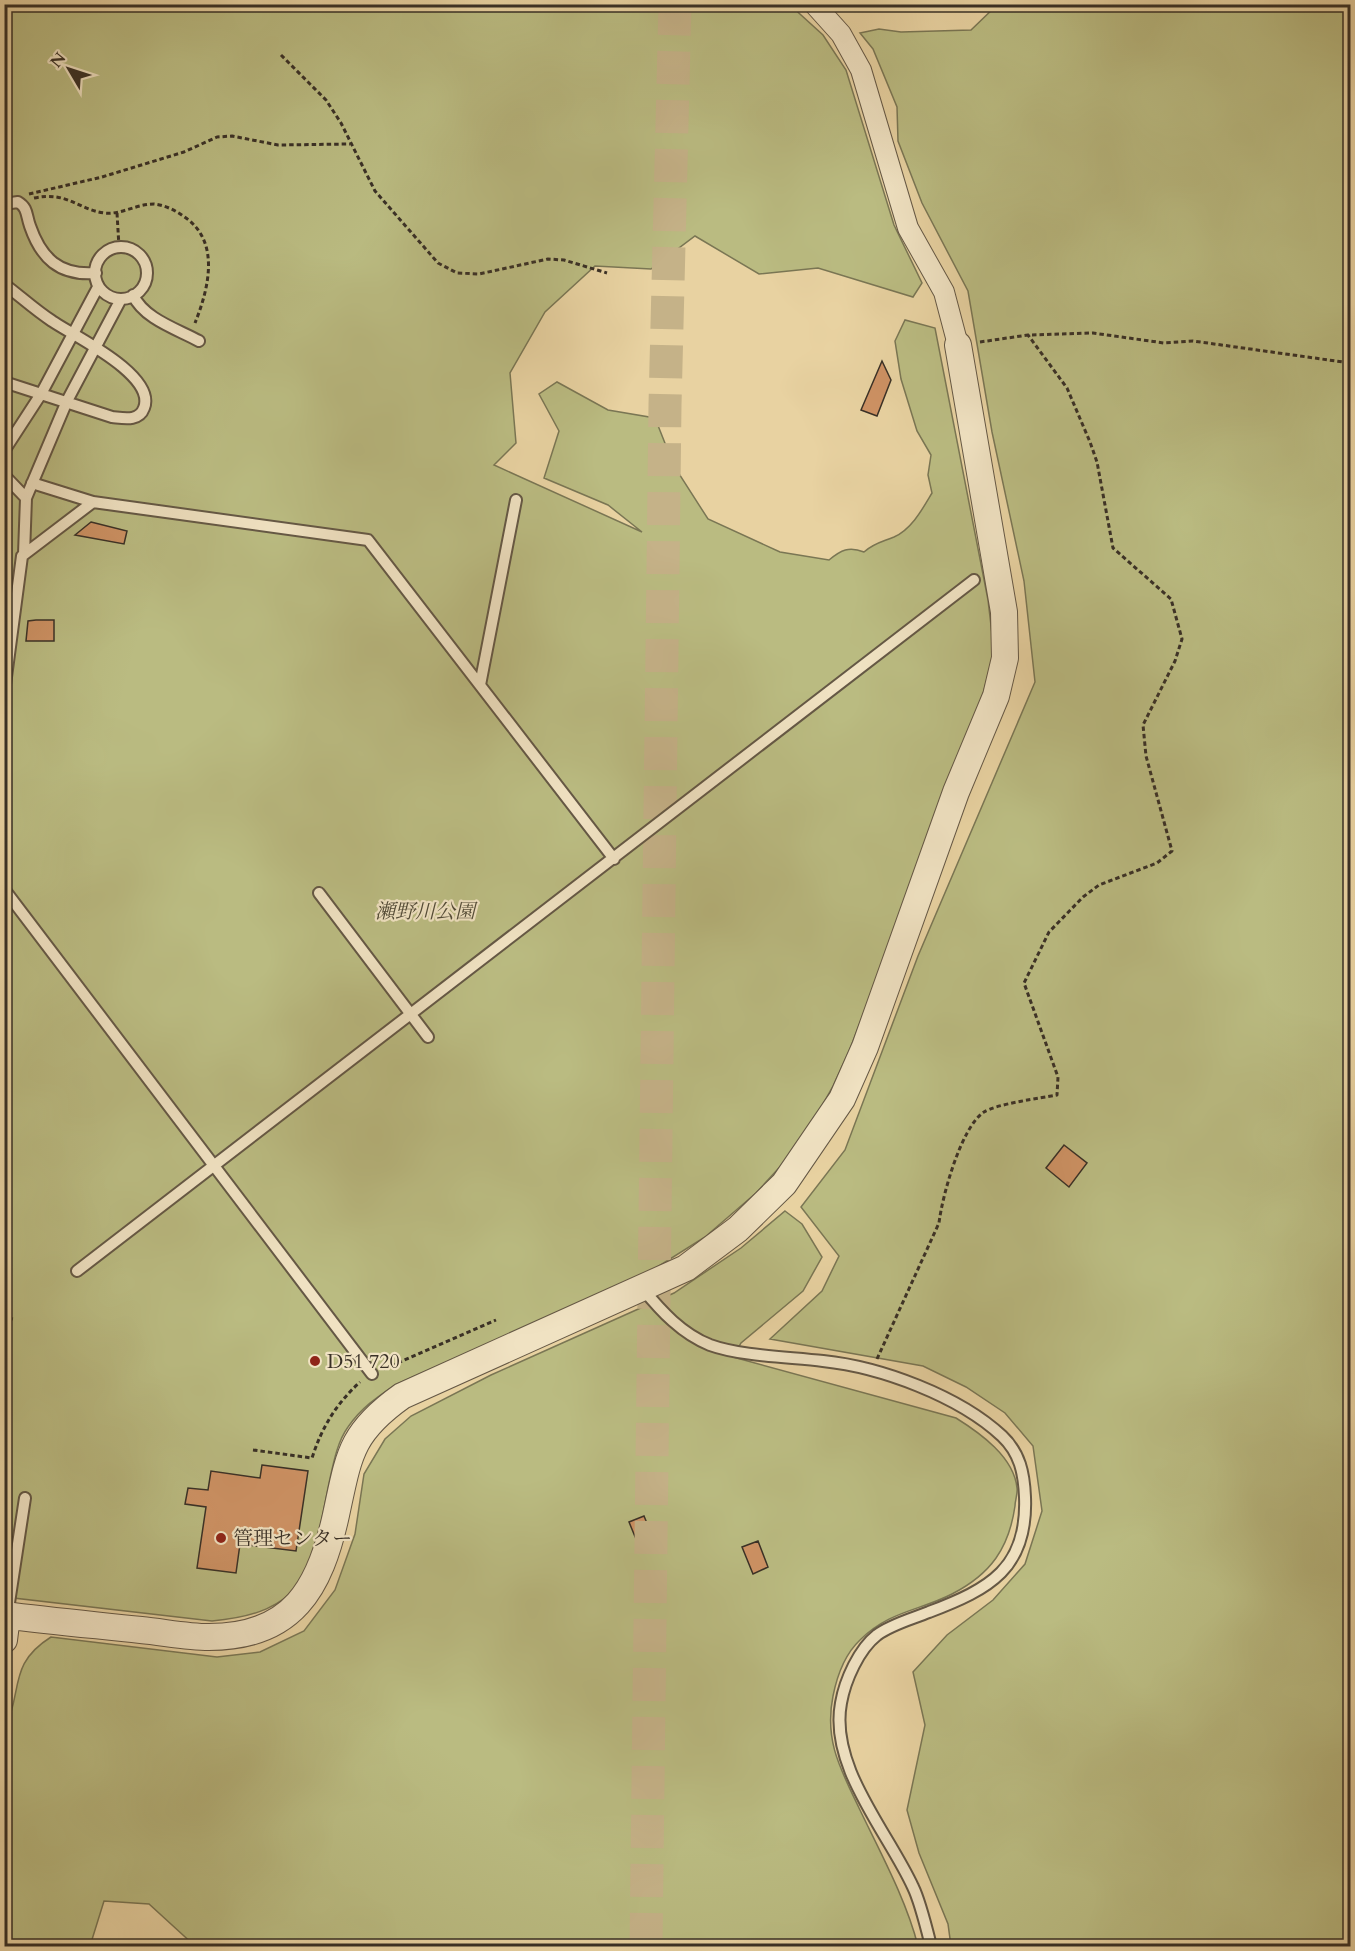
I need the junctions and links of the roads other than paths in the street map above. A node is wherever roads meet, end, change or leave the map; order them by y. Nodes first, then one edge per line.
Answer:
1 (814, 4) edge
2 (4, 204) edge
3 (96, 273) junction
4 (4, 284) edge
5 (98, 287) junction
6 (133, 295) junction
7 (121, 299) junction
8 (74, 335) junction
9 (194, 339) road end
10 (958, 345) joint
11 (98, 347) junction
12 (4, 382) edge
13 (40, 394) junction
14 (67, 401) junction
15 (4, 451) edge
16 (4, 475) edge
17 (32, 483) junction
18 (26, 498) junction
19 (516, 500) dead end
20 (93, 502) junction
21 (24, 554) junction
22 (974, 580) dead end
23 (480, 684) junction
24 (4, 692) edge
25 (614, 859) junction
26 (4, 889) edge
27 (319, 893) dead end
28 (411, 1015) junction
29 (428, 1037) dead end
30 (216, 1165) junction
31 (77, 1271) dead end
32 (642, 1289) junction
33 (372, 1374) road end
34 (25, 1498) dead end
35 (6, 1624) edge
36 (931, 1947) edge

1 - 10 street
2 - 3 lane
3 - 5 lane
3 - 6 lane
4 - 8 lane
5 - 7 lane
5 - 8 lane
6 - 7 lane
6 - 9 lane
7 - 11 lane
8 - 11 lane
8 - 13 lane
10 - 32 street
11 - 14 lane
11 - 14 lane
12 - 13 lane
13 - 14 lane
13 - 15 lane
14 - 17 lane
16 - 18 lane
17 - 18 lane
17 - 20 lane
18 - 21 lane
19 - 23 lane
20 - 21 lane
20 - 23 lane
21 - 24 lane
22 - 25 lane
23 - 25 lane
25 - 28 lane
26 - 30 lane
27 - 28 lane
28 - 29 lane
28 - 30 lane
30 - 31 lane
30 - 33 lane
32 - 35 street
32 - 36 lane
34 - 35 lane

